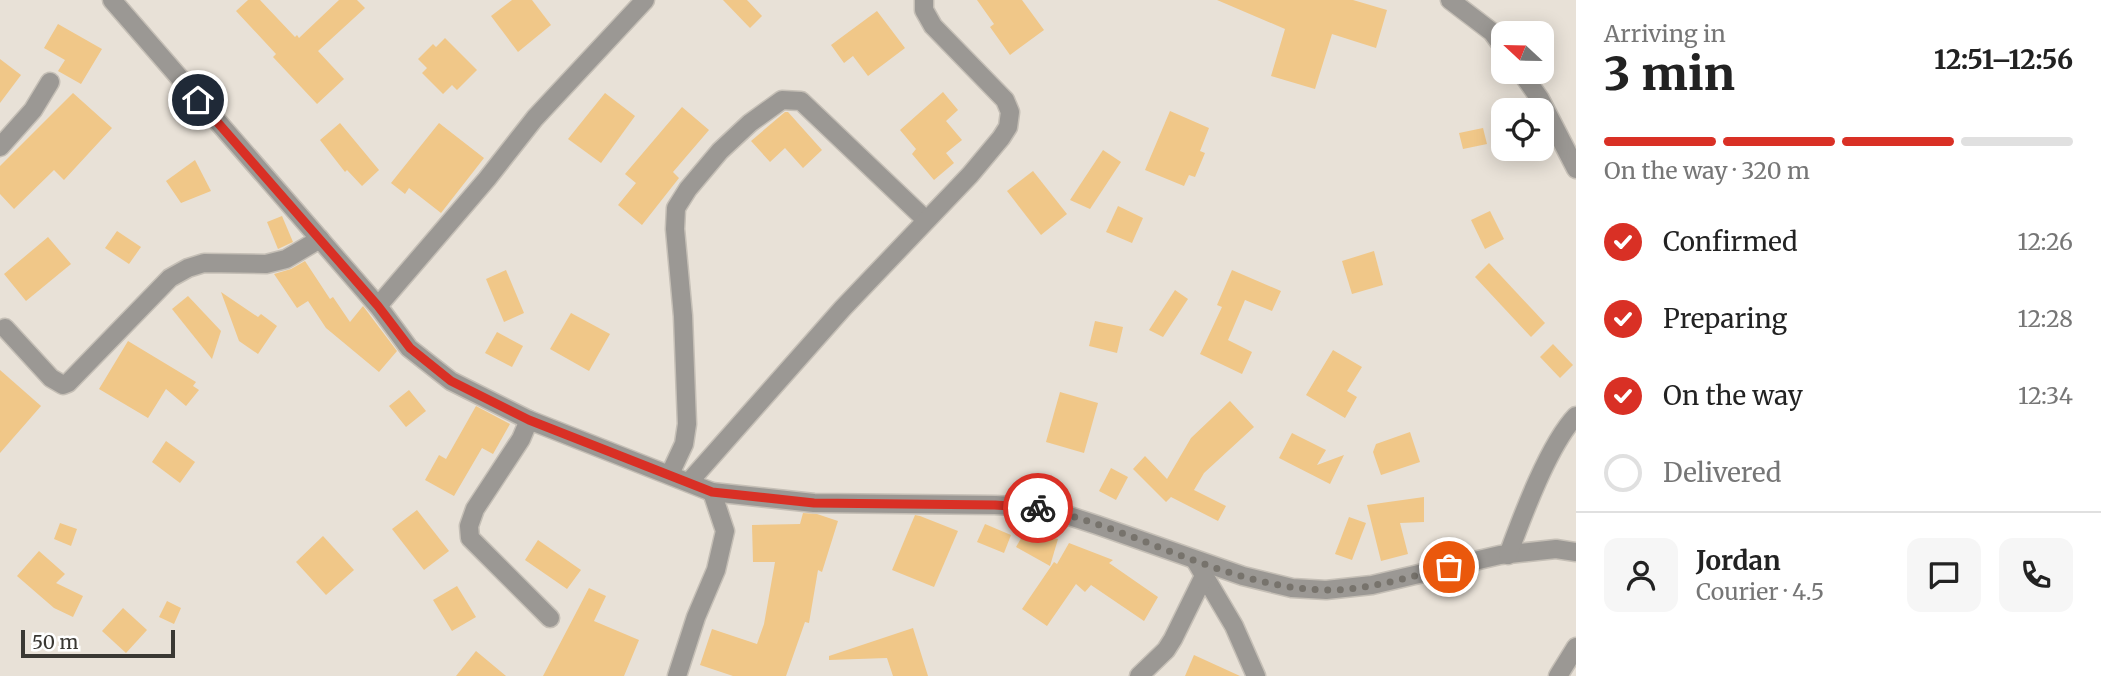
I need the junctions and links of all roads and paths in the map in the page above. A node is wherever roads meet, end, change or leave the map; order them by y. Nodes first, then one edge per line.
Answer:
1 (111, 0) edge
2 (645, 0) edge
3 (924, 0) edge
4 (1450, 0) edge
5 (1491, 31) edge
6 (50, 82) dead end
7 (1529, 84) edge
8 (0, 147) edge
9 (1576, 169) edge
10 (926, 220) junction
11 (320, 239) junction
12 (378, 306) junction
13 (5, 328) dead end
14 (1576, 416) edge
15 (529, 420) junction
16 (670, 474) junction
17 (689, 482) junction
18 (712, 492) junction
19 (1576, 552) edge
20 (1508, 555) junction
21 (1195, 560) junction
22 (1204, 576) junction
23 (550, 618) dead end
24 (1576, 647) edge
25 (677, 676) edge
26 (1139, 676) edge
27 (1256, 676) edge
28 (1558, 676) edge

1 - 11 street
2 - 12 street
3 - 10 street
4 - 5 street
6 - 8 street
7 - 9 street
10 - 16 street
10 - 17 street
11 - 12 street
11 - 13 street
12 - 15 street
14 - 20 street
15 - 16 street
15 - 23 street
16 - 17 street
17 - 18 street
18 - 21 street
18 - 25 street
19 - 20 street
20 - 21 street
21 - 22 street
22 - 26 street
22 - 27 street
24 - 28 street

